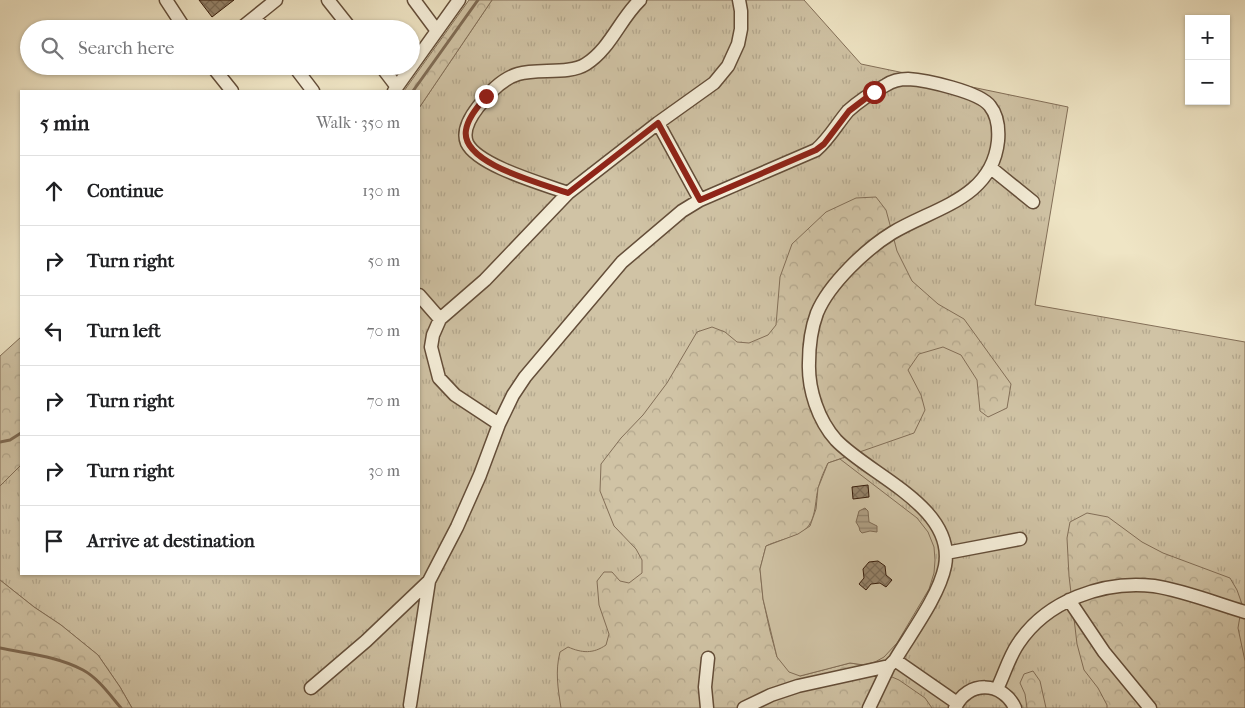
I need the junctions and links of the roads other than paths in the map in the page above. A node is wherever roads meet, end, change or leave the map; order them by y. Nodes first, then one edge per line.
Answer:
1 (166, 0) edge
2 (276, 0) edge
3 (328, 0) edge
4 (414, 0) edge
5 (459, 0) edge
6 (640, 0) edge
7 (739, 0) edge
8 (255, 17) junction
9 (179, 20) edge
10 (251, 20) edge
11 (257, 20) edge
12 (344, 20) edge
13 (437, 31) junction
14 (420, 55) edge
15 (219, 75) edge
16 (301, 75) edge
17 (387, 75) edge
18 (406, 75) edge
19 (396, 89) edge
20 (231, 90) edge
21 (312, 90) edge
22 (658, 123) junction
23 (991, 168) junction
24 (568, 193) junction
25 (700, 200) junction
26 (1033, 202) dead end
27 (420, 297) edge
28 (440, 319) junction
29 (499, 424) junction
30 (1020, 539) dead end
31 (946, 553) junction
32 (429, 581) junction
33 (1069, 600) junction
34 (1245, 612) edge
35 (708, 658) dead end
36 (892, 663) junction
37 (311, 688) dead end
38 (997, 689) junction
39 (410, 705) dead end
40 (956, 706) edge
41 (707, 708) edge
42 (744, 708) edge
43 (870, 708) edge
44 (1016, 708) edge
45 (1150, 708) edge

1 - 9 street
2 - 8 street
3 - 12 street
4 - 13 street
5 - 13 street
6 - 24 street
7 - 22 street
8 - 10 street
8 - 11 street
13 - 14 street
15 - 20 street
16 - 21 street
17 - 19 street
18 - 19 street
22 - 24 street
22 - 25 street
23 - 25 street
23 - 26 street
23 - 31 street
24 - 28 street
25 - 29 street
27 - 28 street
28 - 29 street
29 - 32 street
30 - 31 street
31 - 36 street
32 - 37 street
32 - 39 street
33 - 34 street
33 - 38 street
33 - 45 street
35 - 41 street
36 - 40 street
36 - 42 street
36 - 43 street
38 - 40 street
38 - 44 street

